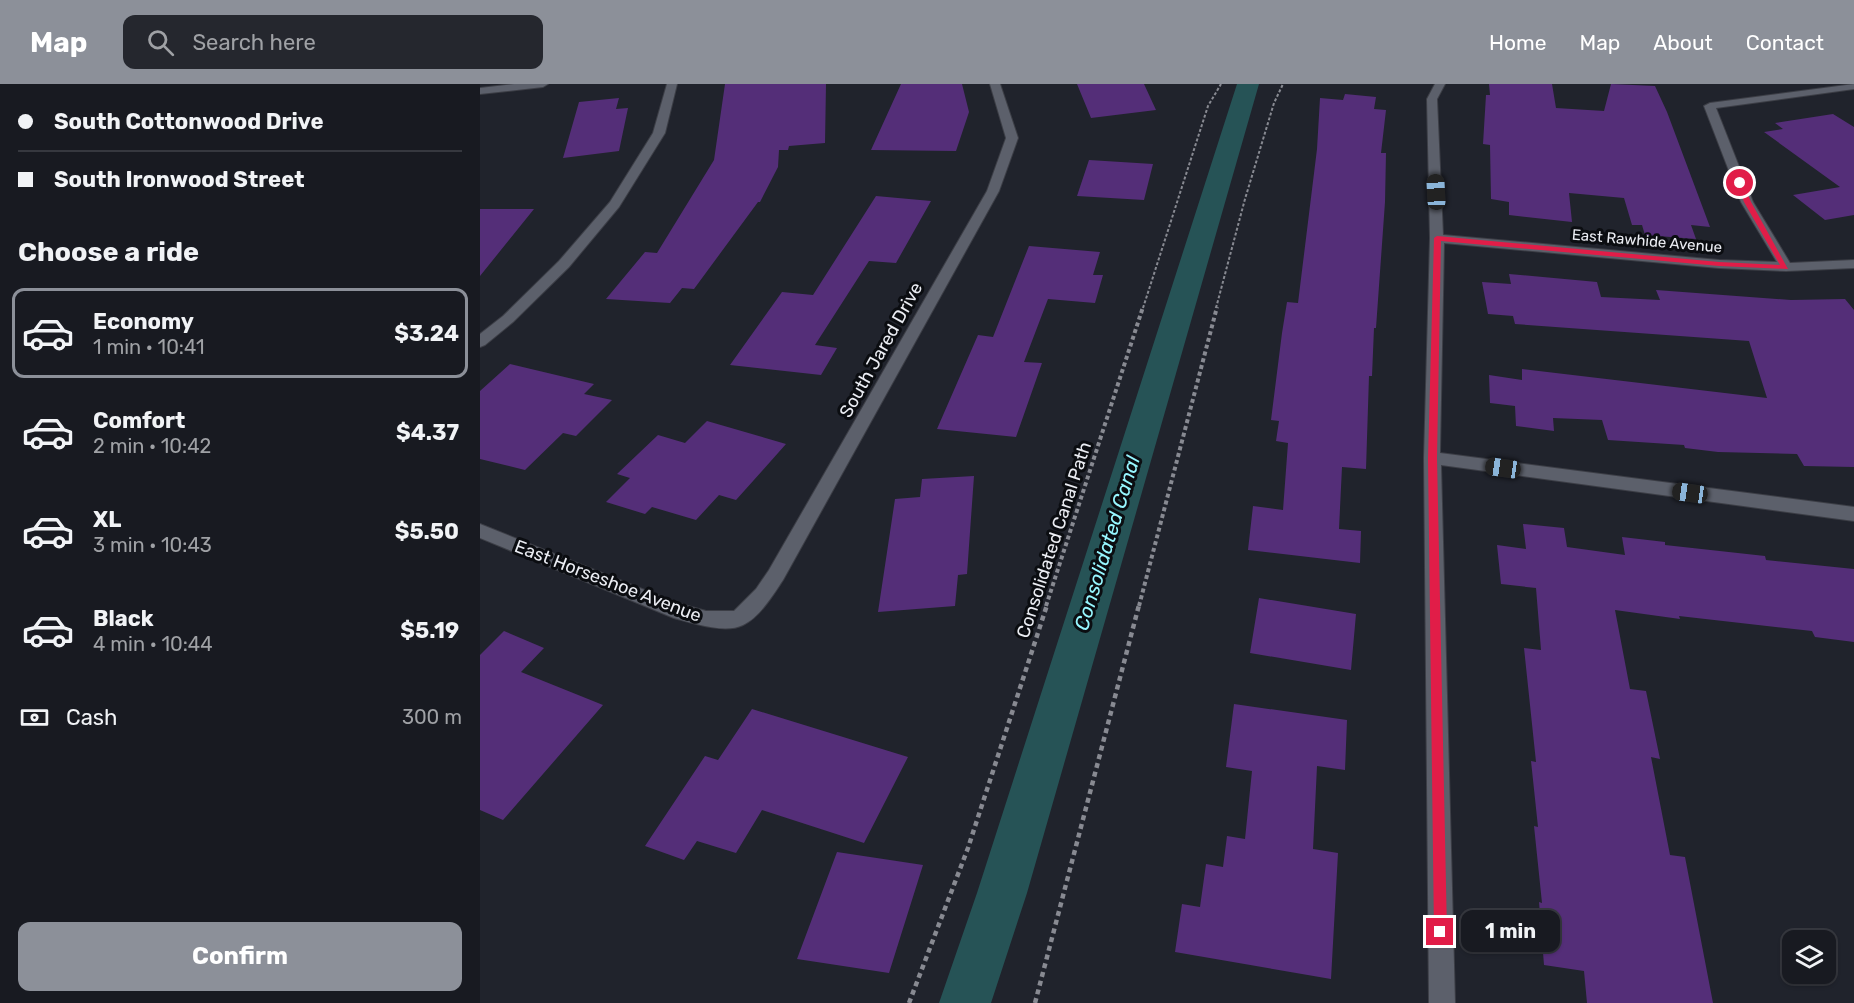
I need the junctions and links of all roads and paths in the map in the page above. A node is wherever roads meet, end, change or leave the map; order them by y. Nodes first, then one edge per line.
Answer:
1 (543, 84) edge
2 (672, 84) edge
3 (995, 84) edge
4 (1221, 84) edge
5 (1283, 84) edge
6 (1440, 84) edge
7 (1854, 86) edge
8 (480, 91) edge
9 (1437, 238) junction
10 (1854, 264) edge
11 (1786, 267) junction
12 (480, 342) edge
13 (1432, 458) junction
14 (1854, 514) edge
15 (480, 531) edge
16 (738, 620) joint
17 (909, 1003) edge
18 (1035, 1003) edge
19 (1442, 1003) edge

1 - 8 street
2 - 12 street
3 - 16 street, South Jared Drive
4 - 17 path, Consolidated Canal Path
5 - 18 path
6 - 9 street
7 - 11 street
9 - 11 street, East Rawhide Avenue
9 - 13 street
10 - 11 street, East Rawhide Avenue
13 - 14 street
13 - 19 street
15 - 16 street, East Horseshoe Avenue

